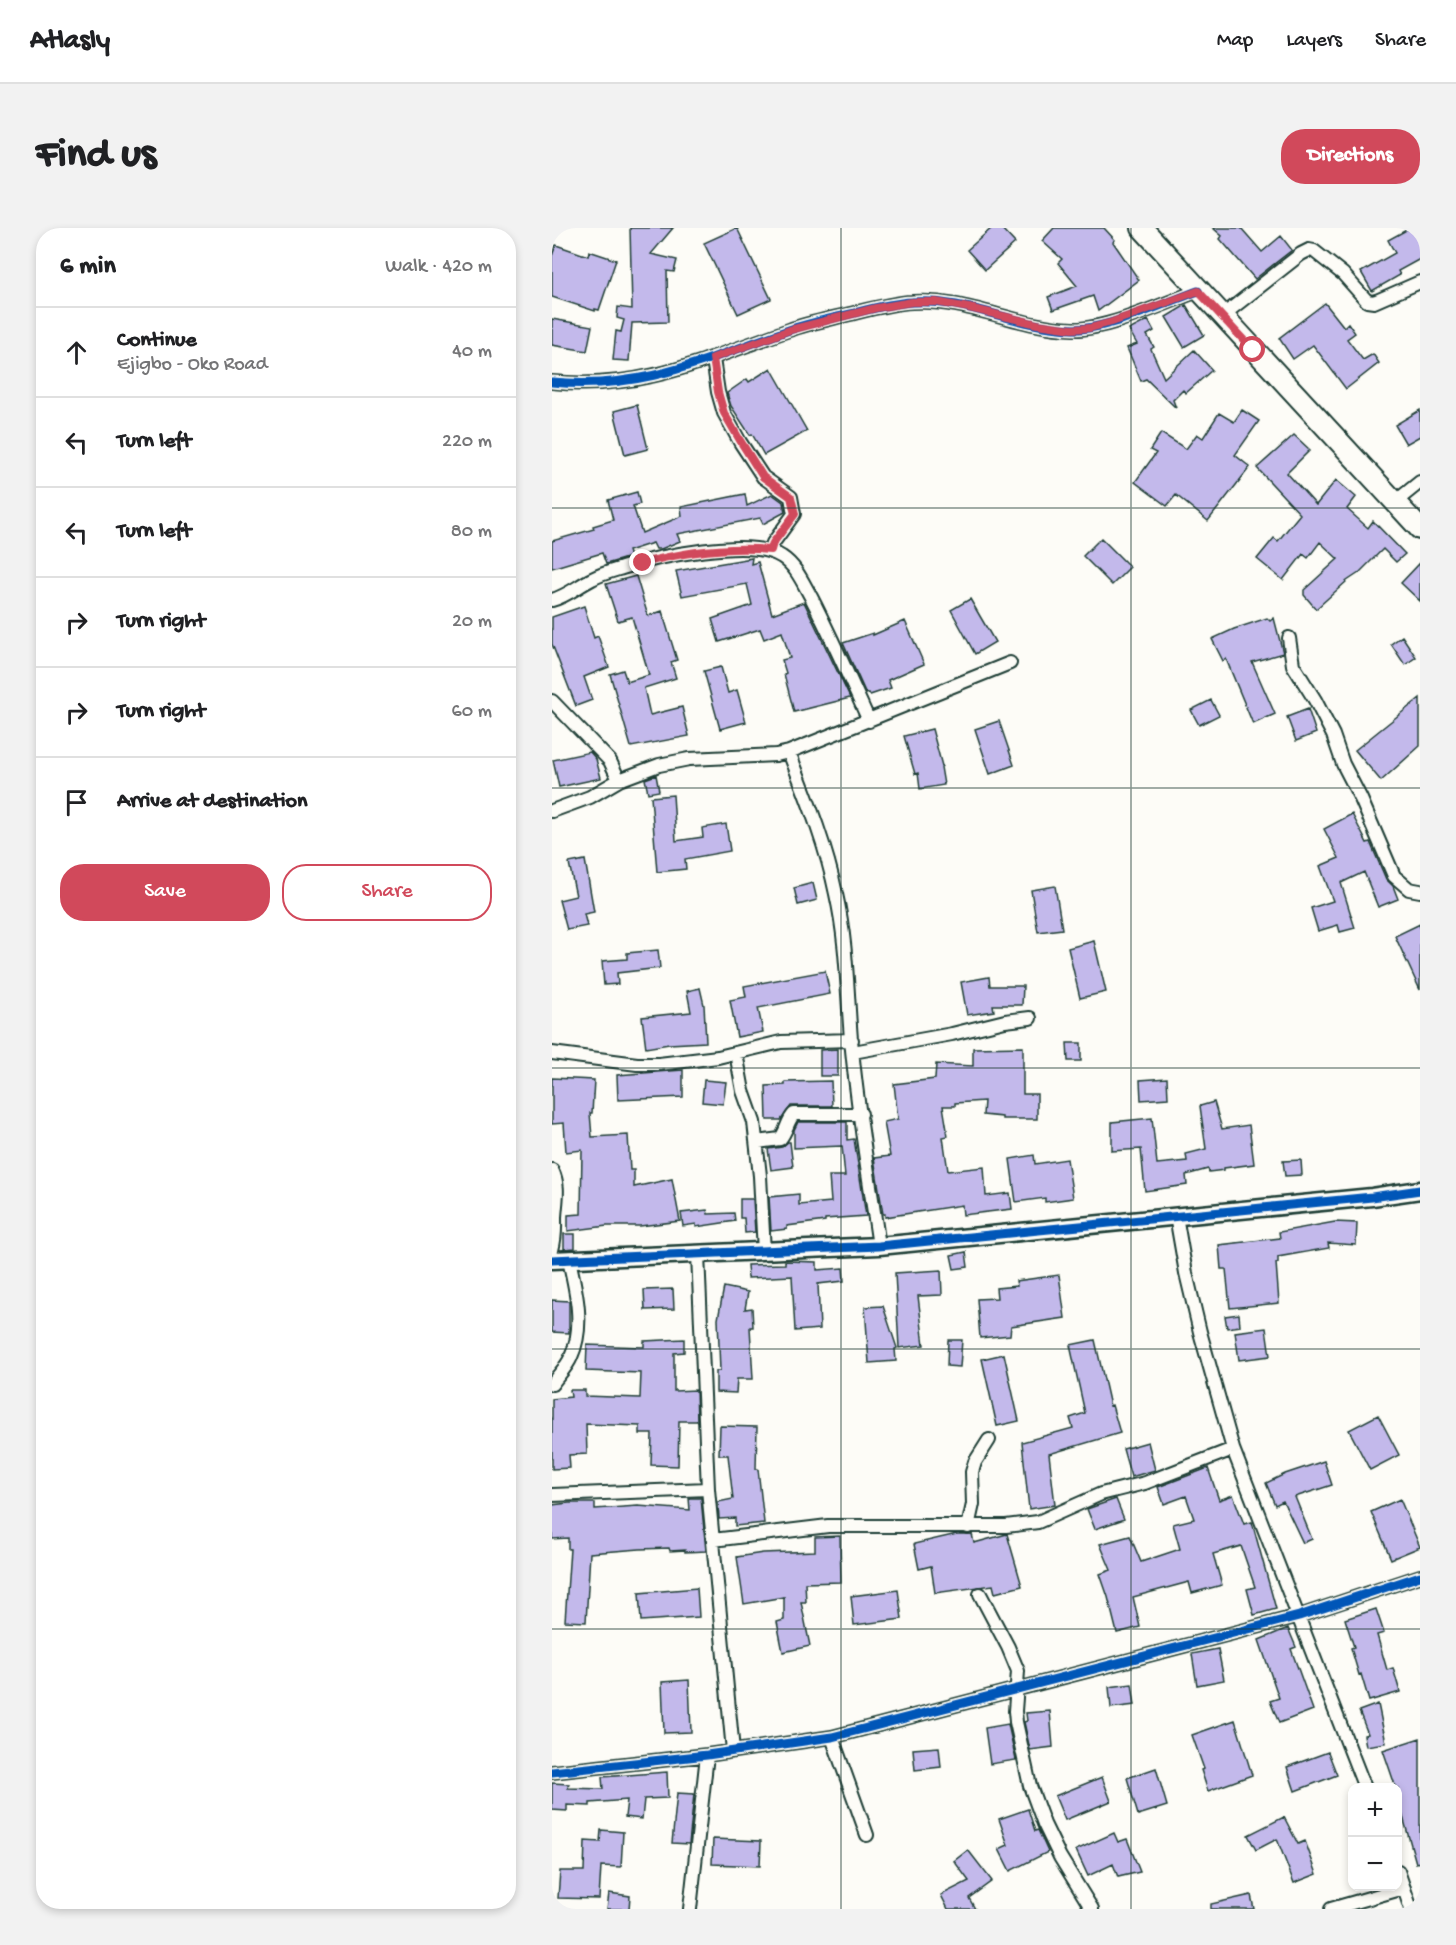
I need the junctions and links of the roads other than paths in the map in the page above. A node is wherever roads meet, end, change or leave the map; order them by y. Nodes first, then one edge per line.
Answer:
1 (1142, 228) edge
2 (1420, 282) edge
3 (1198, 291) junction
4 (1222, 316) junction
5 (713, 358) junction
6 (552, 382) edge
7 (1420, 482) edge
8 (1394, 502) junction
9 (1420, 529) edge
10 (771, 550) junction
11 (552, 600) edge
12 (1289, 638) dead end
13 (1010, 663) dead end
14 (552, 701) edge
15 (868, 721) junction
16 (789, 752) junction
17 (619, 780) junction
18 (552, 811) edge
19 (1420, 891) edge
20 (1030, 1018) dead end
21 (852, 1046) junction
22 (552, 1053) edge
23 (736, 1053) junction
24 (861, 1114) junction
25 (757, 1142) junction
26 (552, 1170) edge
27 (1419, 1190) edge
28 (1176, 1216) junction
29 (879, 1246) junction
30 (552, 1250) edge
31 (764, 1252) junction
32 (698, 1254) junction
33 (560, 1260) edge
34 (552, 1384) edge
35 (989, 1440) dead end
36 (1233, 1449) junction
37 (708, 1488) junction
38 (552, 1495) edge
39 (968, 1527) junction
40 (713, 1540) junction
41 (1420, 1576) edge
42 (980, 1594) dead end
43 (1299, 1616) junction
44 (1016, 1689) junction
45 (832, 1737) junction
46 (733, 1751) junction
47 (707, 1755) junction
48 (552, 1772) edge
49 (1363, 1783) edge
50 (867, 1835) dead end
51 (1402, 1882) edge
52 (1404, 1888) junction
53 (690, 1909) edge
54 (1092, 1909) edge
55 (1331, 1909) edge
56 (1412, 1909) edge

1 - 3 main road
2 - 4 street
3 - 4 main road
3 - 5 street
4 - 8 main road
5 - 6 street
5 - 10 street
7 - 8 street
8 - 9 main road
10 - 11 street
10 - 15 street
12 - 19 street
13 - 15 street
14 - 17 street
15 - 16 street
16 - 17 street
16 - 21 street
17 - 18 street
20 - 21 street
21 - 23 street
21 - 24 street
22 - 23 street
23 - 25 street
24 - 25 street
24 - 29 street
25 - 31 street
26 - 30 street
27 - 28 street
28 - 29 street
28 - 36 street
29 - 31 street
31 - 32 street
32 - 33 street
32 - 37 street
33 - 34 street
35 - 39 street
36 - 39 street
36 - 43 street
37 - 38 street
37 - 40 street
39 - 40 street
40 - 46 street
41 - 43 street
42 - 44 street
43 - 44 street
43 - 49 street
44 - 45 street
44 - 54 street
45 - 46 street
45 - 50 street
46 - 47 street
47 - 48 street
47 - 53 street
51 - 52 street
52 - 55 street
52 - 56 street

